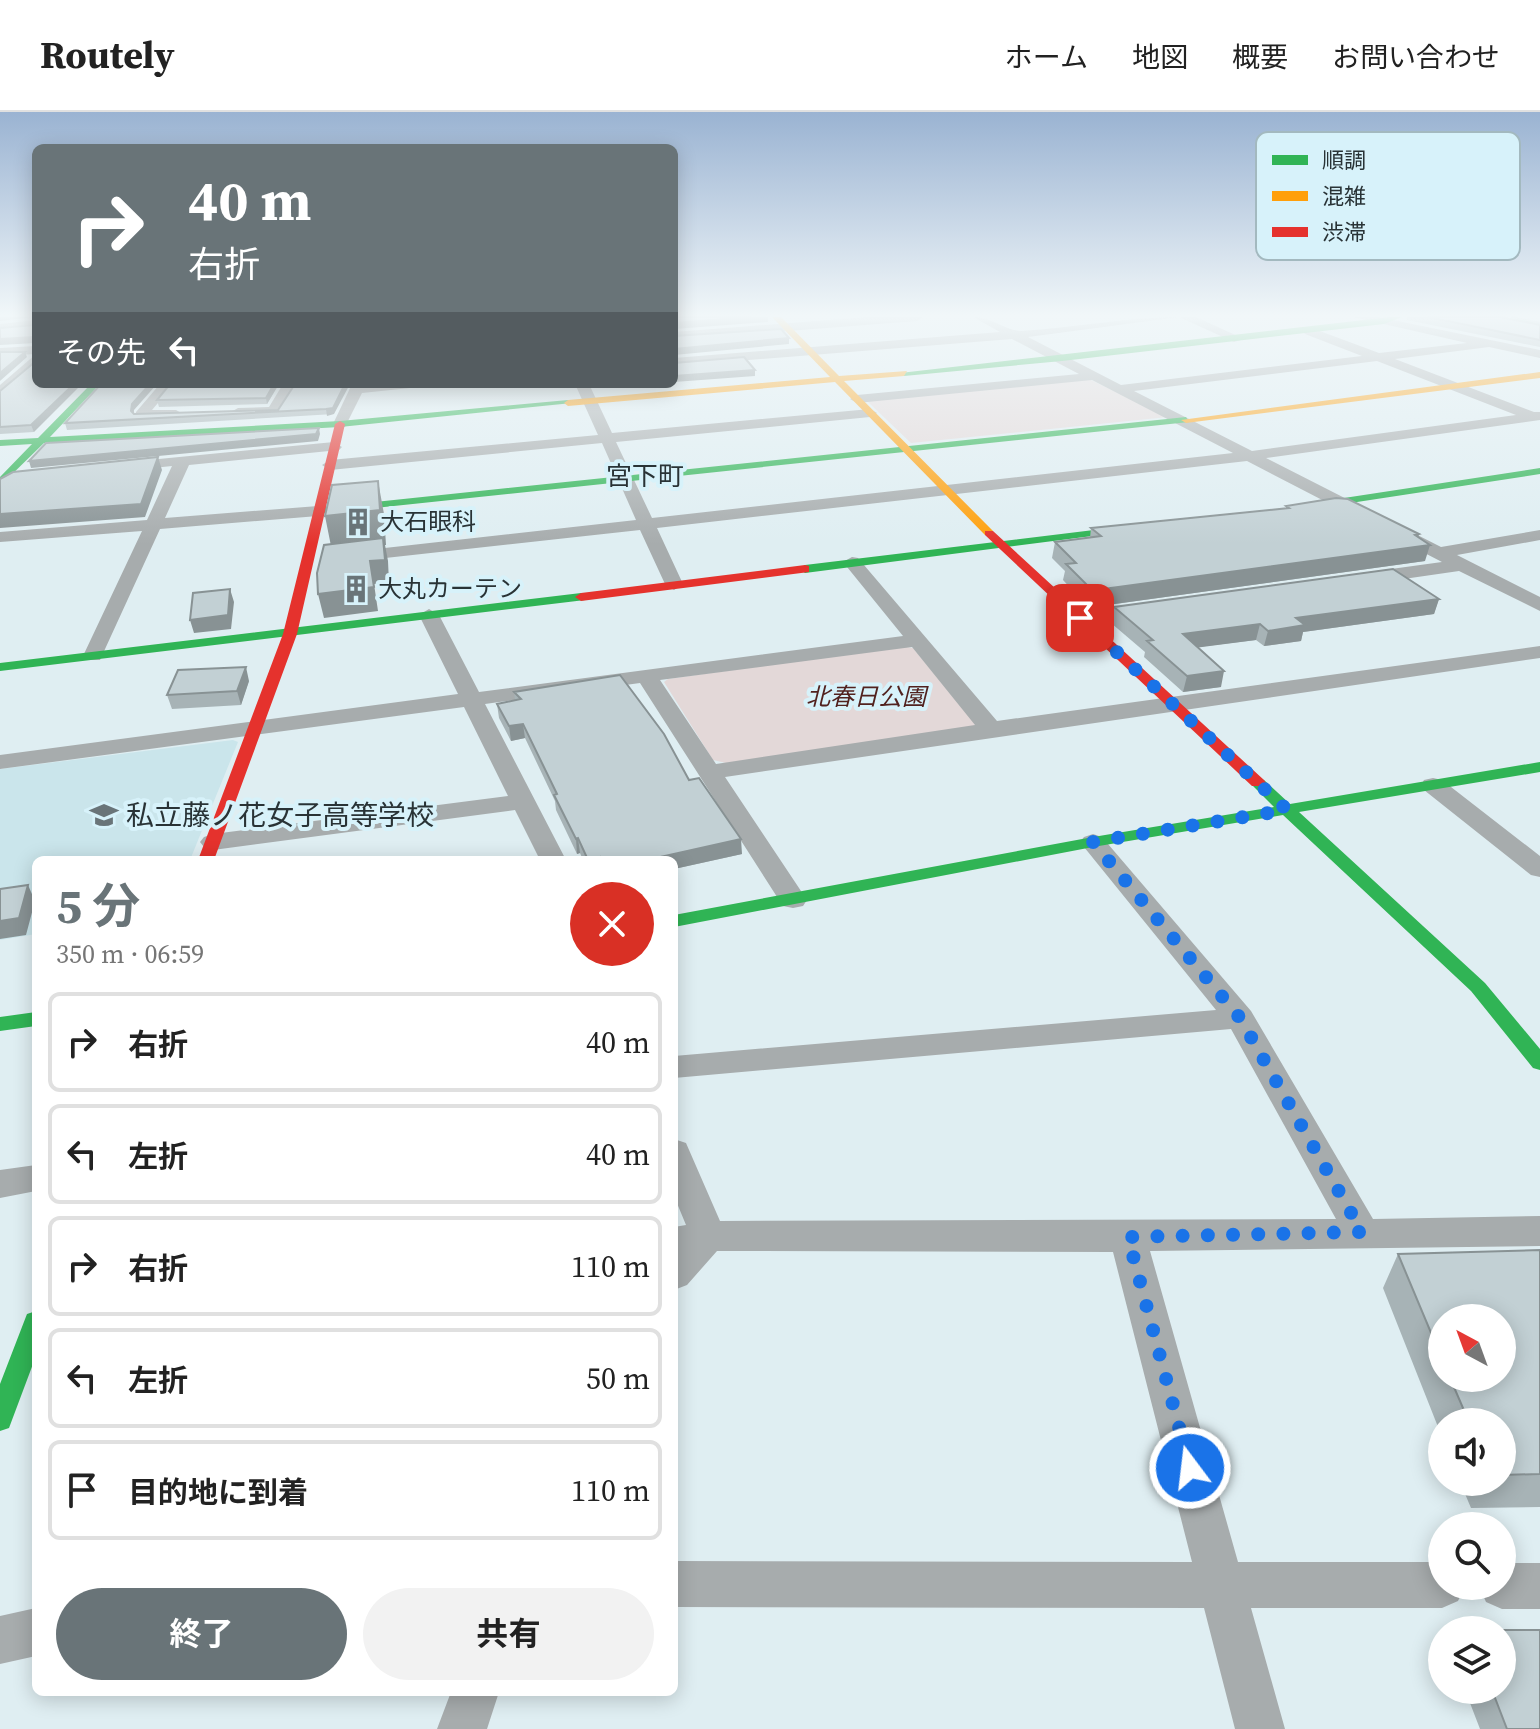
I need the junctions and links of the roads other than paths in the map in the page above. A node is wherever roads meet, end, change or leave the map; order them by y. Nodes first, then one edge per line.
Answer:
1 (88, 392) edge
2 (160, 392) edge
3 (285, 392) edge
4 (355, 392) edge
5 (582, 392) edge
6 (586, 392) edge
7 (851, 392) edge
8 (968, 392) edge
9 (1126, 392) edge
10 (1401, 392) edge
11 (1470, 392) edge
12 (864, 406) junction
13 (1538, 417) edge
14 (205, 418) junction
15 (1182, 420) junction
16 (340, 424) junction
17 (606, 437) junction
18 (42, 441) junction
19 (0, 443) edge
20 (907, 450) junction
21 (332, 456) junction
22 (1250, 456) junction
23 (183, 460) junction
24 (109, 467) edge
25 (1540, 471) edge
26 (35, 474) edge
27 (625, 479) junction
28 (3, 480) edge
29 (947, 490) junction
30 (1343, 502) junction
31 (1281, 510) edge
32 (318, 511) junction
33 (646, 524) junction
34 (1159, 525) edge
35 (154, 526) junction
36 (1540, 535) edge
37 (0, 537) edge
38 (1001, 545) junction
39 (1438, 553) junction
40 (323, 560) junction
41 (852, 562) junction
42 (1460, 565) junction
43 (1338, 582) edge
44 (674, 584) junction
45 (1171, 605) edge
46 (1540, 605) edge
47 (429, 615) junction
48 (1080, 618) junction
49 (290, 634) junction
50 (915, 640) junction
51 (1540, 652) edge
52 (93, 656) junction
53 (0, 667) edge
54 (647, 677) junction
55 (473, 700) junction
56 (1172, 704) junction
57 (254, 729) junction
58 (991, 729) junction
59 (0, 762) edge
60 (1540, 767) edge
61 (711, 772) junction
62 (1433, 785) junction
63 (525, 801) junction
64 (1287, 810) junction
65 (1093, 842) junction
66 (209, 851) edge
67 (551, 856) edge
68 (1540, 869) edge
69 (793, 900) junction
70 (678, 920) edge
71 (1240, 1018) junction
72 (32, 1020) edge
73 (0, 1024) edge
74 (1540, 1063) edge
75 (678, 1067) edge
76 (678, 1172) edge
77 (32, 1179) edge
78 (0, 1184) edge
79 (1540, 1231) edge
80 (1362, 1232) junction
81 (1128, 1237) junction
82 (691, 1239) edge
83 (678, 1266) edge
84 (32, 1344) edge
85 (28, 1366) edge
86 (0, 1419) edge
87 (1221, 1583) junction
88 (678, 1584) edge
89 (1428, 1585) edge
90 (1516, 1586) edge
91 (1540, 1586) edge
92 (32, 1633) edge
93 (0, 1640) edge
94 (474, 1696) edge
95 (462, 1729) edge
96 (1260, 1729) edge

1 - 18 street
2 - 14 street
3 - 14 street
4 - 16 street
5 - 16 street
6 - 17 street
7 - 12 street
8 - 12 street
9 - 15 street
10 - 15 street
11 - 13 street
12 - 17 street
12 - 20 street
13 - 22 street
14 - 16 street
14 - 18 street
15 - 20 street
15 - 22 street
16 - 21 street
17 - 21 street
17 - 27 street
18 - 19 street
18 - 28 street
20 - 27 street
20 - 29 street
21 - 23 street
21 - 32 street
22 - 29 street
22 - 30 street
23 - 24 street
23 - 35 street
25 - 30 street
26 - 28 street
27 - 32 street
27 - 33 street
29 - 33 street
29 - 38 street
30 - 31 street
30 - 39 street
32 - 35 street
32 - 40 street
33 - 40 street
33 - 44 street
34 - 38 street
35 - 37 street
35 - 52 street
36 - 39 street
38 - 41 street
38 - 48 street
39 - 42 street
40 - 49 street
41 - 44 street
41 - 50 street
42 - 43 street
42 - 46 street
44 - 47 street
45 - 48 street
47 - 49 street
47 - 55 street
48 - 56 street
49 - 52 street
49 - 57 street
50 - 54 street
50 - 58 street
51 - 56 street
52 - 53 street
54 - 55 street
54 - 61 street
55 - 57 street
55 - 63 street
56 - 58 street
56 - 64 street
57 - 59 street
57 - 66 street
58 - 61 street
60 - 62 street
61 - 69 street
62 - 64 street
62 - 68 street
63 - 66 street
63 - 67 street
64 - 65 street
64 - 74 street
65 - 69 street
65 - 71 street
69 - 70 street
71 - 75 street
71 - 80 street
72 - 73 street
76 - 82 street
77 - 78 street
79 - 80 street
80 - 81 street
81 - 82 street
81 - 87 street
82 - 83 street
84 - 85 street
85 - 86 street
87 - 88 street
87 - 89 street
87 - 96 street
90 - 91 street
92 - 93 street
94 - 95 street

